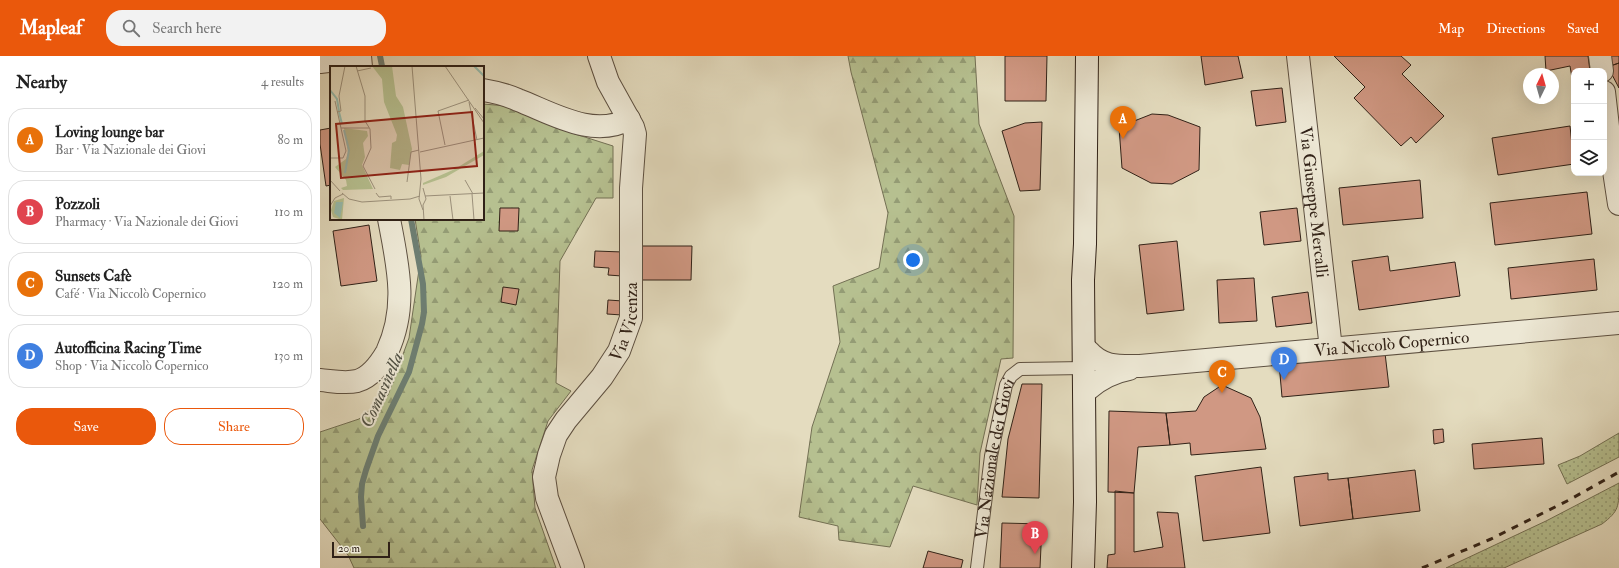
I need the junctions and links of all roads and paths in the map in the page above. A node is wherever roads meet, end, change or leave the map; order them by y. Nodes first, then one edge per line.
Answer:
1 (599, 56) edge
2 (1087, 56) edge
3 (1298, 56) edge
4 (1600, 56) edge
5 (360, 60) edge
6 (320, 62) edge
7 (1602, 68) edge
8 (484, 90) edge
9 (1605, 104) edge
10 (629, 119) junction
11 (1619, 204) edge
12 (389, 220) edge
13 (1619, 323) edge
14 (1331, 349) junction
15 (1140, 366) junction
16 (1086, 369) junction
17 (320, 380) edge
18 (573, 568) edge
19 (977, 568) edge
20 (1083, 568) edge

1 - 10 street, Via Vicenza
2 - 16 street
3 - 14 street, Via Giuseppe Mercalli
4 - 7 street
5 - 6 street
8 - 10 street
9 - 11 street
10 - 18 street, Via Vicenza
12 - 17 street
13 - 14 street, Via Niccolò Copernico
14 - 15 street, Via Niccolò Copernico
15 - 16 street, Via Niccolò Copernico
15 - 16 street, Via Niccolò Copernico
16 - 19 lane, Via Nazionale dei Giovi
16 - 20 street

